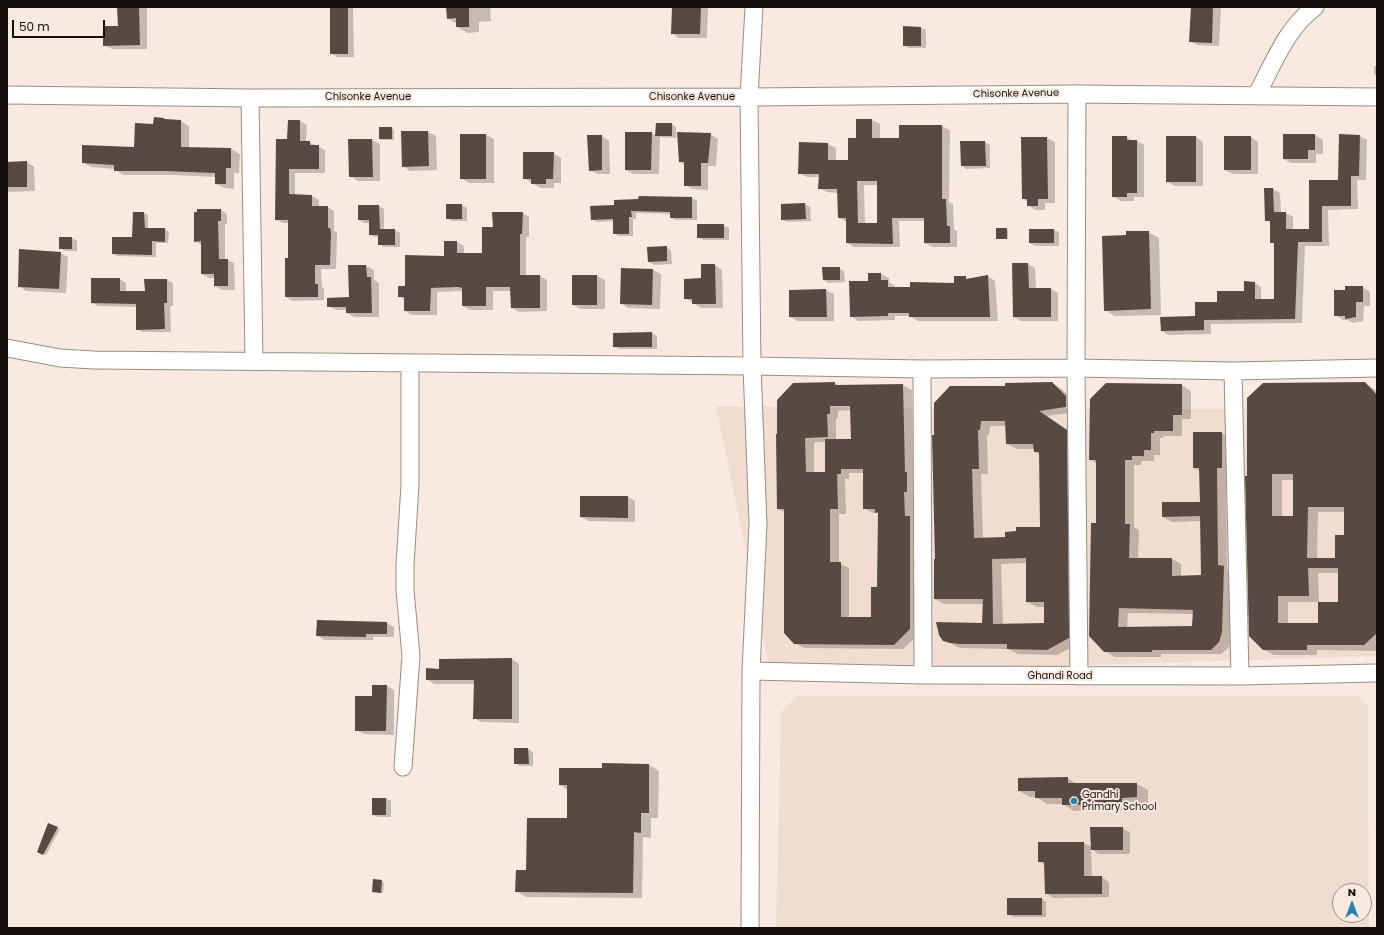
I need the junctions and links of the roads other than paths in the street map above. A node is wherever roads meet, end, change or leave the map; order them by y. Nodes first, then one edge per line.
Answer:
1 (754, 7) edge
2 (1316, 7) edge
3 (1077, 94) junction
4 (7, 95) edge
5 (1256, 96) junction
6 (749, 97) junction
7 (1377, 97) edge
8 (250, 98) junction
9 (7, 348) edge
10 (1377, 355) edge
11 (254, 361) junction
12 (410, 363) junction
13 (752, 366) junction
14 (1076, 368) junction
15 (1357, 368) junction
16 (1377, 368) edge
17 (922, 369) junction
18 (1233, 371) junction
19 (751, 671) junction
20 (1373, 673) edge
21 (923, 675) junction
22 (1079, 676) junction
23 (1240, 676) junction
24 (403, 766) dead end
25 (750, 928) edge

1 - 6 street
2 - 5 street
3 - 5 street, Chisonke Avenue
3 - 6 street, Chisonke Avenue
3 - 14 street
4 - 8 street, Chisonke Avenue
5 - 7 street, Chisonke Avenue
6 - 8 street, Chisonke Avenue
6 - 13 street
8 - 11 street
9 - 11 street
10 - 15 street
11 - 12 street
12 - 13 street
12 - 24 street
13 - 17 street
13 - 19 street
14 - 17 street
14 - 18 street
14 - 22 street
15 - 16 street
15 - 18 street
17 - 21 street
18 - 23 street
19 - 21 street, Ghandi Road
19 - 25 street
20 - 23 street, Ghandi Road
21 - 22 street, Ghandi Road
22 - 23 street, Ghandi Road

